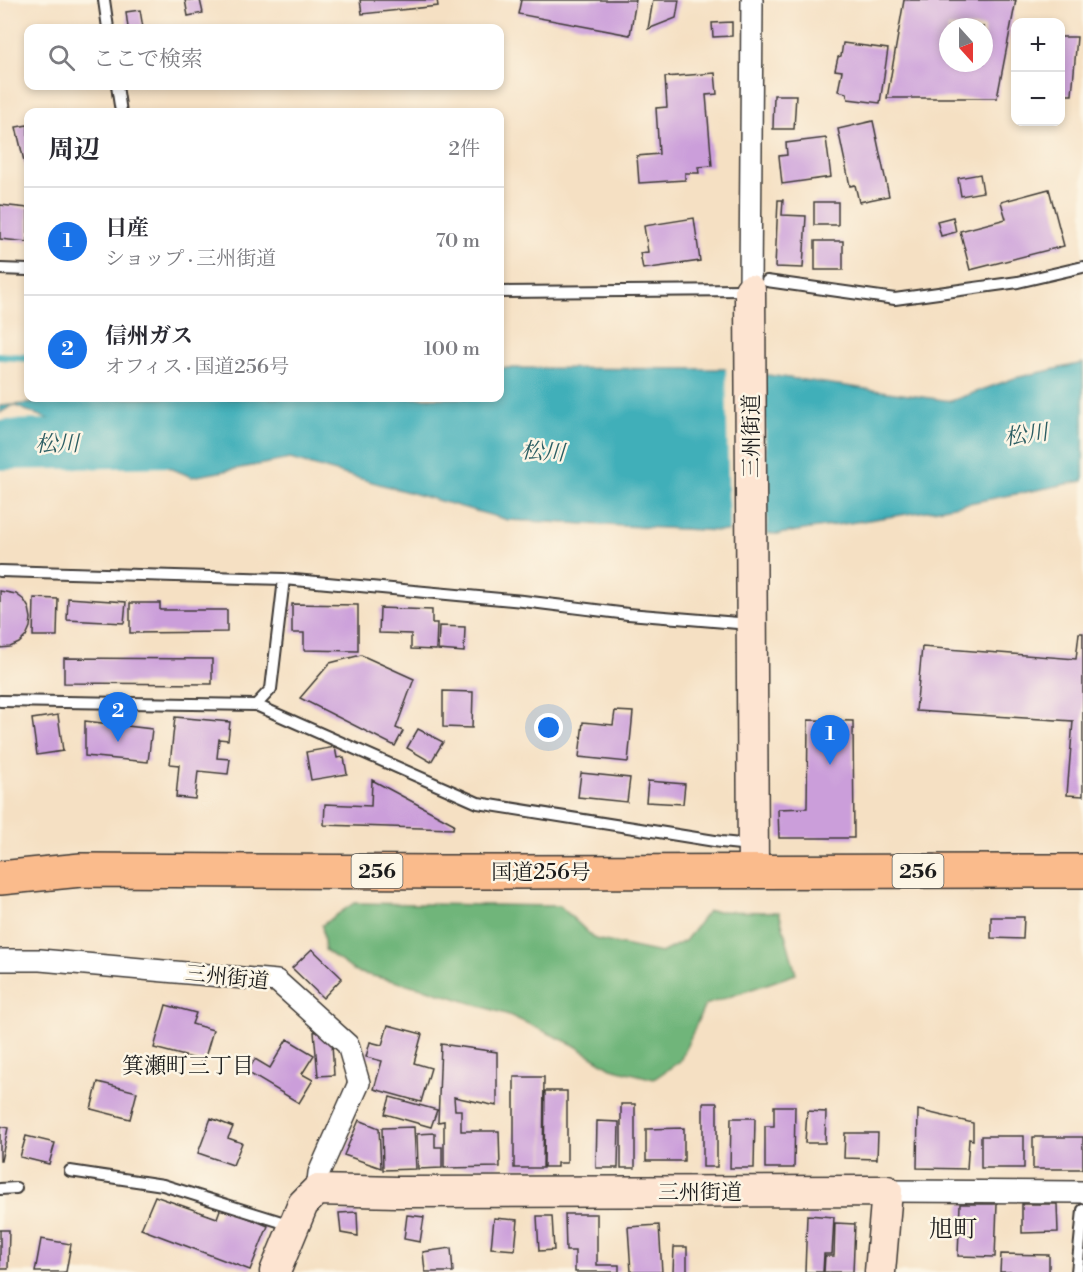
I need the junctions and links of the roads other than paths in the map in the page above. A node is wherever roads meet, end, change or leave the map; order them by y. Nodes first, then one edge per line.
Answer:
1 (104, 0) edge
2 (752, 0) edge
3 (107, 24) edge
4 (118, 90) edge
5 (121, 108) edge
6 (1083, 267) edge
7 (0, 269) edge
8 (24, 270) edge
9 (756, 291) junction
10 (504, 292) edge
11 (0, 571) edge
12 (284, 579) junction
13 (752, 613) junction
14 (0, 701) edge
15 (256, 705) junction
16 (754, 858) junction
17 (1083, 871) edge
18 (0, 878) edge
19 (0, 960) edge
20 (70, 1171) dead end
21 (15, 1188) dead end
22 (0, 1189) edge
23 (317, 1190) junction
24 (886, 1191) junction
25 (1083, 1192) edge
26 (1083, 1210) edge
27 (294, 1226) junction
28 (275, 1272) edge
29 (880, 1272) edge
30 (1077, 1272) edge

1 - 3 lane
2 - 9 street, 三州街道
4 - 5 lane
6 - 9 lane
7 - 8 lane
9 - 10 lane
9 - 13 street, 三州街道
11 - 12 lane
12 - 13 lane
12 - 15 lane
13 - 16 street, 三州街道
14 - 15 lane
15 - 16 lane
16 - 17 highway, 国道256号 / 256
16 - 18 highway, 国道256号 / 256
19 - 23 street, 三州街道
20 - 27 lane
21 - 22 lane
23 - 24 street, 三州街道
23 - 27 street, 三州街道
24 - 25 street, 三州街道
24 - 29 street
26 - 30 lane
27 - 28 street, 三州街道

